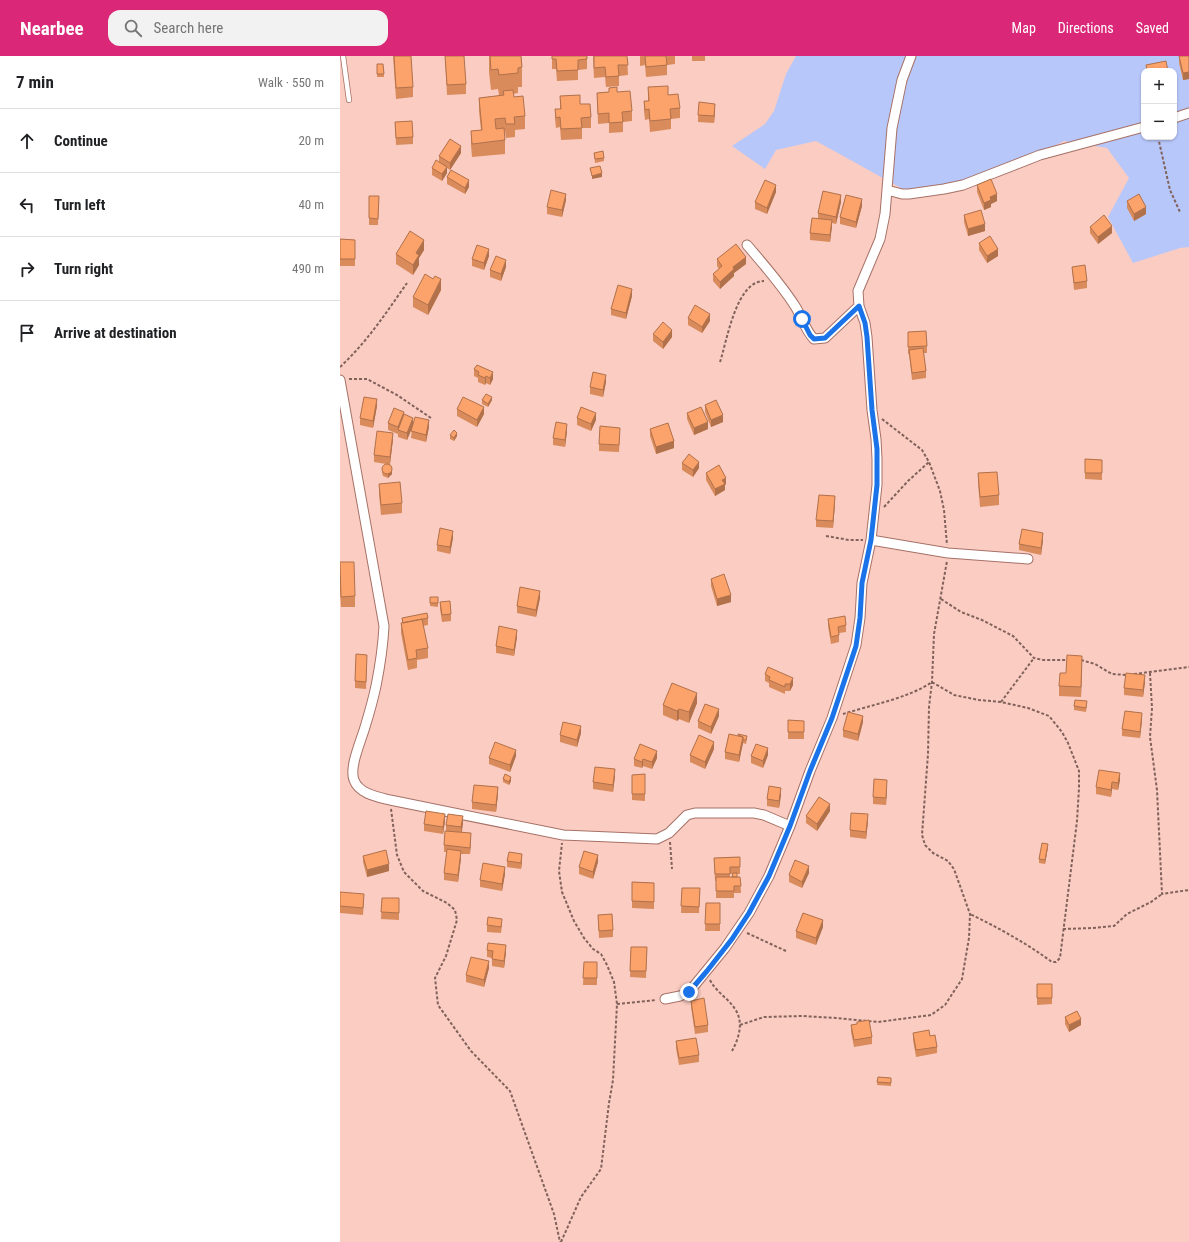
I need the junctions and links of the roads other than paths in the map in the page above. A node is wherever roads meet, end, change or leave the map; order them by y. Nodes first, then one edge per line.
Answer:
1 (344, 56) edge
2 (911, 56) edge
3 (349, 100) dead end
4 (1189, 113) edge
5 (1177, 117) edge
6 (1141, 128) edge
7 (887, 190) junction
8 (747, 245) dead end
9 (859, 306) junction
10 (343, 379) edge
11 (871, 540) junction
12 (1028, 559) dead end
13 (790, 826) junction
14 (665, 999) road end

1 - 3 lane
2 - 7 street
4 - 5 street
6 - 7 street
7 - 9 street
8 - 9 street
9 - 11 street
10 - 13 street
11 - 12 street
11 - 13 street
13 - 14 street

